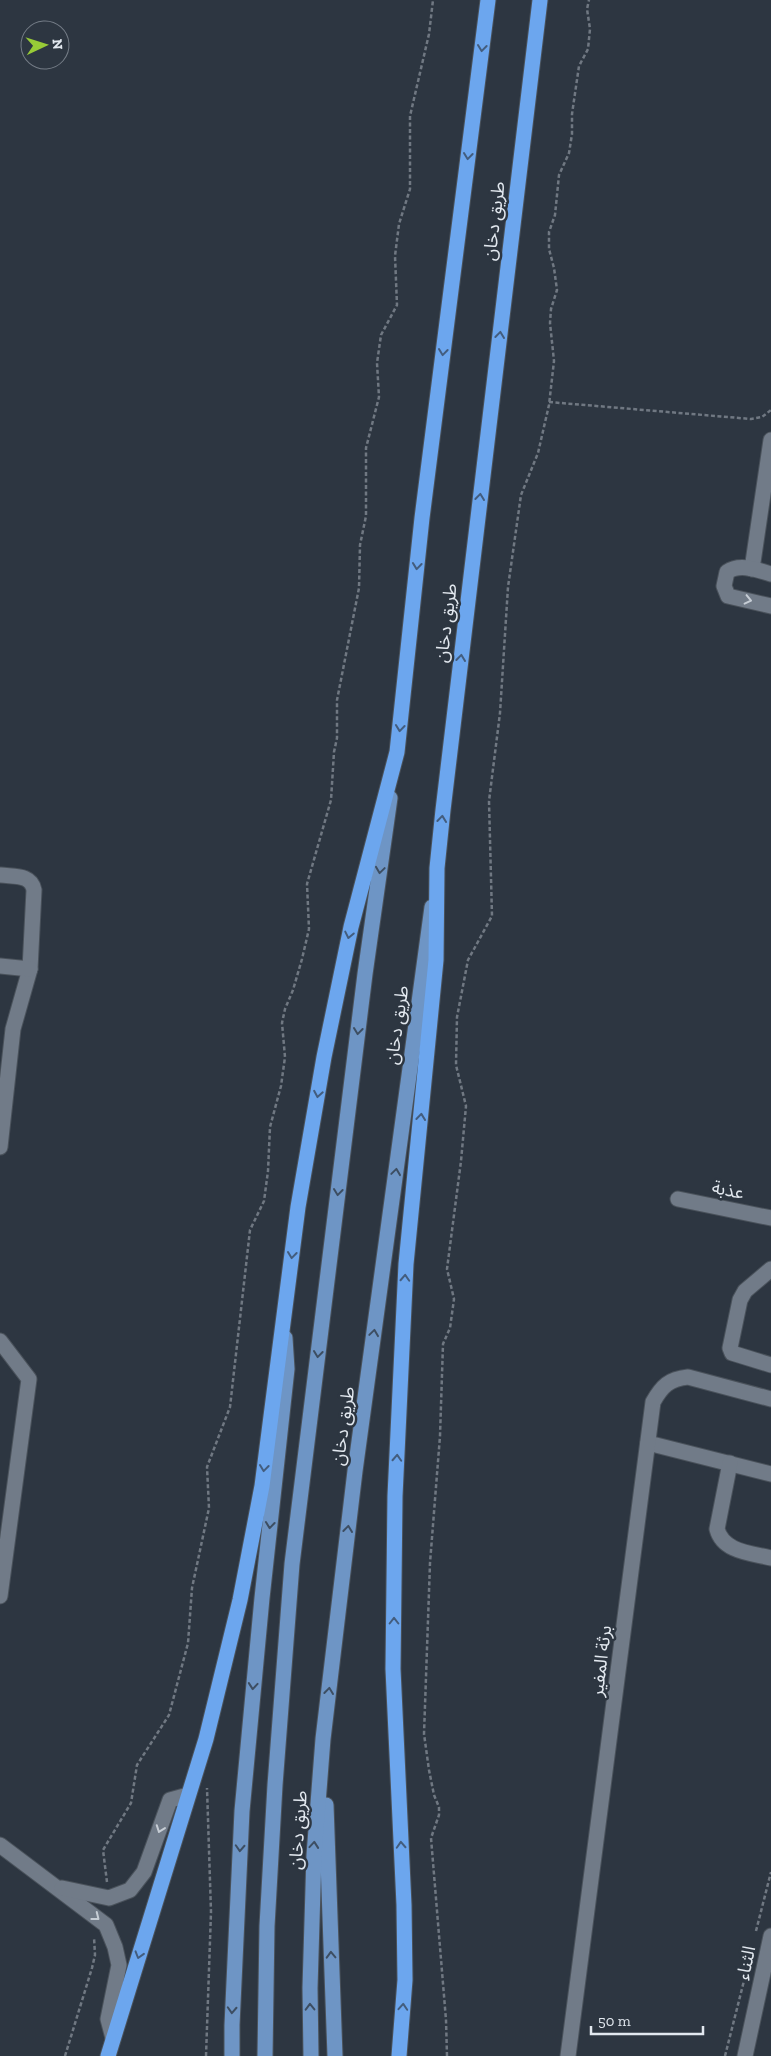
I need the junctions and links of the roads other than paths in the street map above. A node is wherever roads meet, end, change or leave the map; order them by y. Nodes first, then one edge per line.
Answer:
1 (488, 0) edge
2 (540, 0) edge
3 (551, 0) edge
4 (533, 55) junction
5 (771, 440) edge
6 (770, 468) edge
7 (766, 513) edge
8 (752, 569) junction
9 (771, 574) edge
10 (771, 606) edge
11 (397, 752) junction
12 (437, 868) junction
13 (0, 876) edge
14 (0, 966) edge
15 (30, 970) junction
16 (4, 1089) edge
17 (0, 1147) edge
18 (678, 1199) dead end
19 (771, 1218) edge
20 (771, 1269) edge
21 (284, 1319) junction
22 (0, 1341) edge
23 (771, 1365) edge
24 (771, 1399) edge
25 (648, 1443) junction
26 (730, 1463) junction
27 (771, 1474) edge
28 (771, 1558) edge
29 (0, 1596) edge
30 (323, 1739) junction
31 (188, 1795) junction
32 (0, 1845) edge
33 (58, 1887) junction
34 (771, 1936) edge
35 (113, 2038) junction
36 (108, 2056) edge
37 (232, 2056) edge
38 (265, 2056) edge
39 (311, 2056) edge
40 (335, 2056) edge
41 (399, 2056) edge
42 (568, 2056) edge
43 (745, 2056) edge

1 -> 11 highway, طريق دخان
2 - 4 highway, طريق دخان
3 - 4 highway
12 -> 4 highway, طريق دخان
5 - 6 street
6 - 7 street
7 - 8 street
8 - 9 street
8 -> 10 street
11 -> 21 highway
11 -> 38 main road, طريق دخان
30 -> 12 main road, طريق دخان
41 -> 12 highway
13 - 15 street
14 - 15 street
15 - 16 street
16 - 17 street
18 - 19 street, عذبة
20 - 23 street
21 -> 31 highway
21 -> 37 main road
22 - 29 street
24 - 25 street, برثة المفير
25 - 26 street
25 - 42 street, برثة المفير
26 - 27 street
26 - 28 street
39 -> 30 main road, طريق دخان
40 -> 30 main road
31 -> 33 street
31 -> 35 highway
32 - 33 street
33 -> 35 street
34 - 43 street, الثناء
35 - 36 highway

